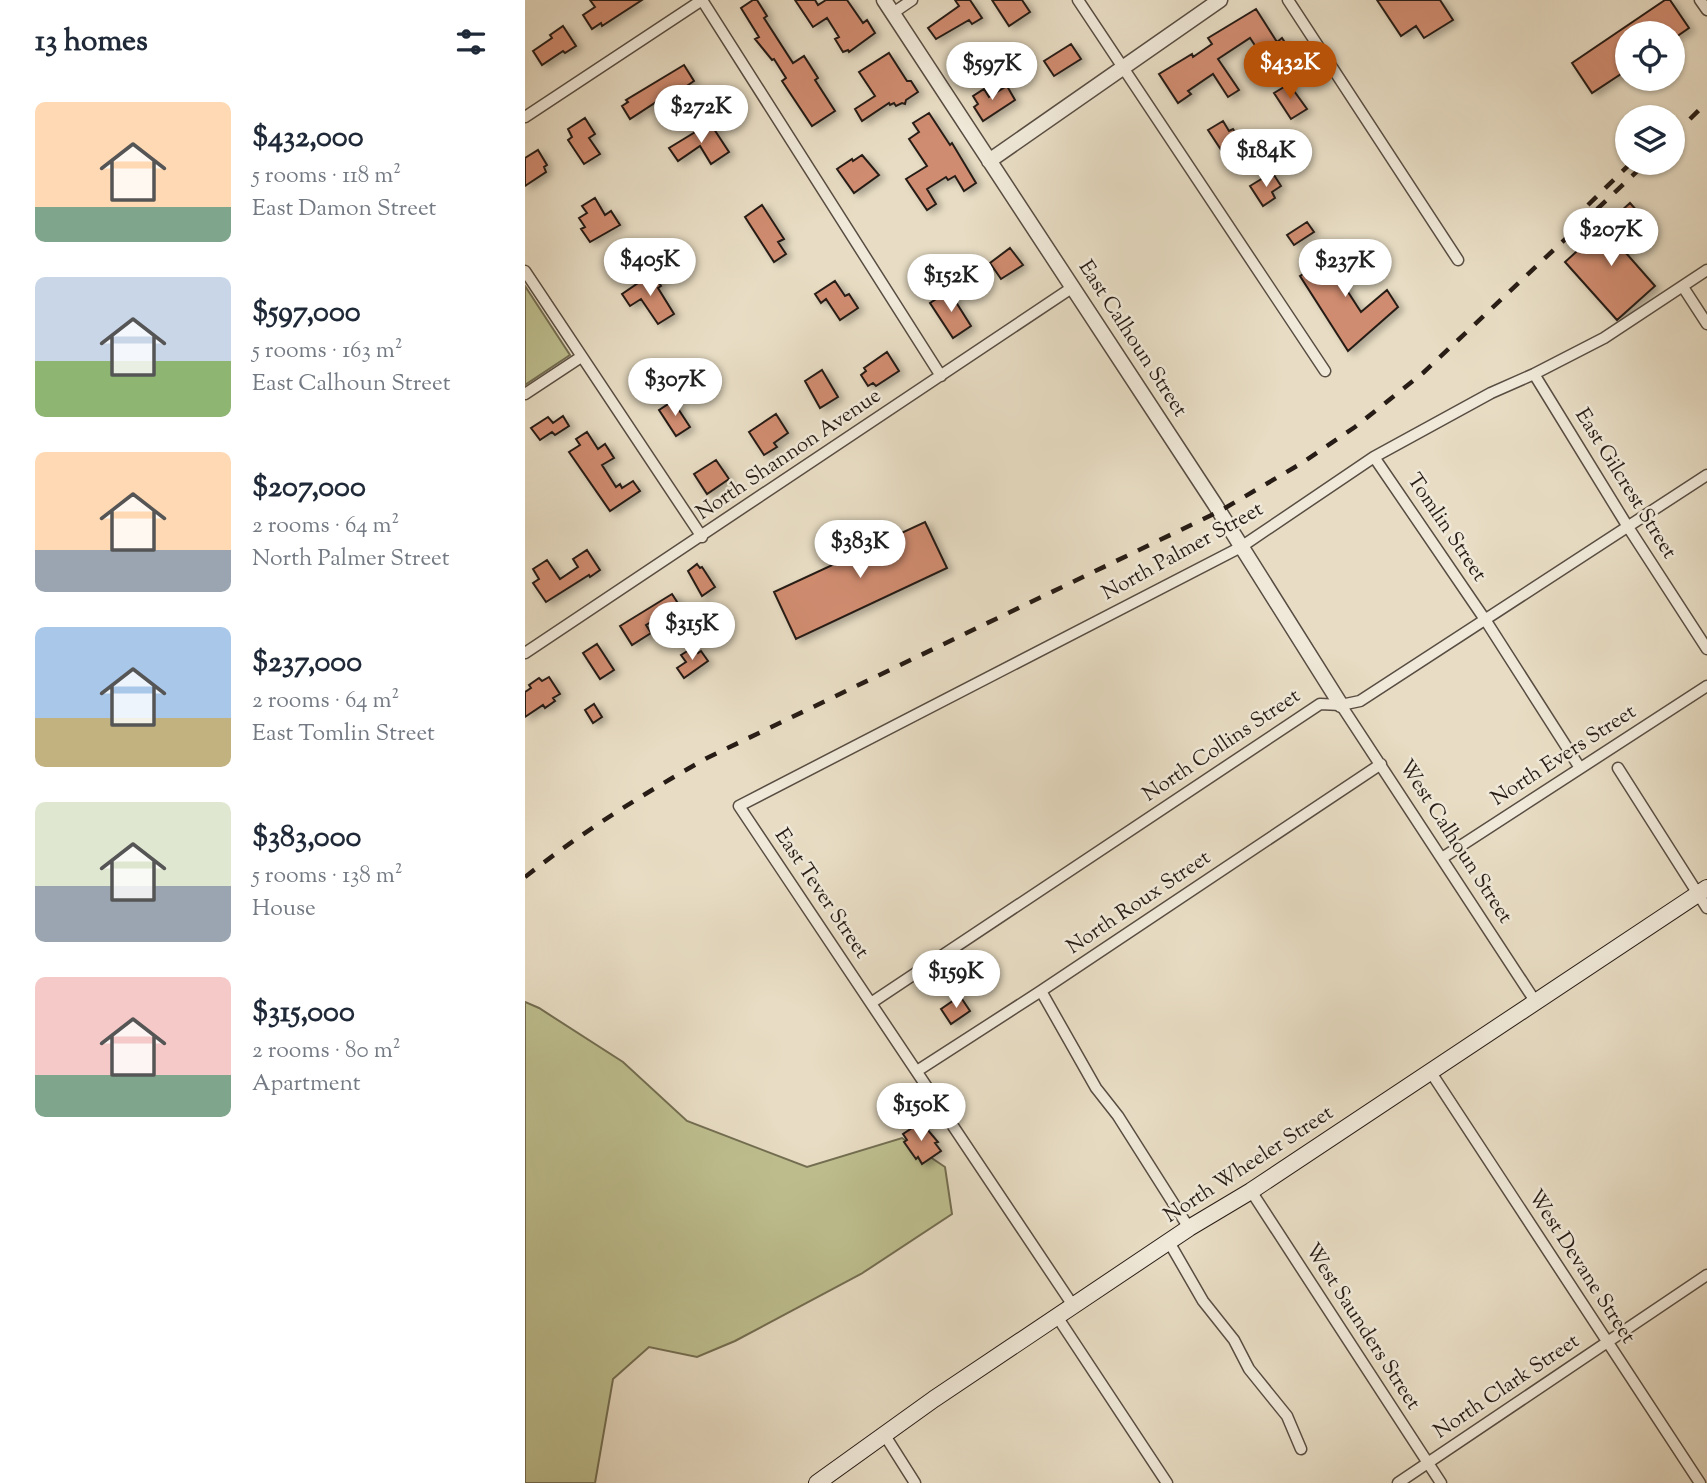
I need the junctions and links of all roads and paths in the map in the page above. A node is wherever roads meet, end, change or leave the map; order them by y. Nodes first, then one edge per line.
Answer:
1 (702, 0) edge
2 (884, 0) edge
3 (912, 0) edge
4 (1078, 0) edge
5 (1220, 0) edge
6 (1288, 0) edge
7 (1700, 0) edge
8 (1707, 10) edge
9 (893, 13) junction
10 (1124, 68) junction
11 (525, 117) edge
12 (989, 161) junction
13 (1458, 260) dead end
14 (1707, 270) edge
15 (525, 271) edge
16 (1073, 287) junction
17 (1683, 287) junction
18 (1707, 324) edge
19 (581, 357) junction
20 (1325, 371) dead end
21 (1534, 374) junction
22 (941, 376) junction
23 (525, 394) edge
24 (1374, 457) junction
25 (1707, 475) edge
26 (1628, 527) junction
27 (702, 537) junction
28 (1241, 547) junction
29 (1486, 621) junction
30 (1707, 649) edge
31 (525, 653) edge
32 (1707, 686) edge
33 (1341, 705) junction
34 (1381, 764) junction
35 (1580, 768) junction
36 (1618, 768) dead end
37 (739, 806) joint
38 (1442, 858) junction
39 (1704, 897) edge
40 (1041, 991) junction
41 (1535, 1001) junction
42 (871, 1003) junction
43 (917, 1071) junction
44 (1430, 1071) junction
45 (1251, 1191) junction
46 (1189, 1228) junction
47 (1170, 1242) junction
48 (1707, 1275) edge
49 (1073, 1307) junction
50 (1058, 1318) junction
51 (1607, 1342) junction
52 (884, 1434) junction
53 (1301, 1449) dead end
54 (1428, 1464) junction
55 (817, 1483) edge
56 (915, 1483) edge
57 (1167, 1483) edge
58 (1398, 1483) edge
59 (1441, 1483) edge
60 (1700, 1483) edge

1 - 11 street
1 - 22 street
2 - 9 street, East Calhoun Street
3 - 9 street
4 - 10 street
5 - 10 street
6 - 13 street
7 - 8 street
9 - 12 street, East Calhoun Street
10 - 12 street
10 - 20 street
12 - 16 street, East Calhoun Street
14 - 17 street, North Palmer Street
15 - 19 street
16 - 22 street, North Shannon Avenue
16 - 28 street, East Calhoun Street
17 - 18 street
17 - 21 street, North Palmer Street
19 - 23 street
19 - 27 street
21 - 24 street, North Palmer Street
21 - 26 street, East Gilcrest Street
22 - 27 street, North Shannon Avenue
24 - 28 street, North Palmer Street
24 - 29 street, Tomlin Street
25 - 26 street, North Collins Street
26 - 29 street, North Collins Street
26 - 30 street, East Gilcrest Street
27 - 31 street, North Shannon Avenue
28 - 33 street, East Calhoun Street
28 - 37 street, North Palmer Street
29 - 33 street, North Collins Street
29 - 35 street, Tomlin Street
32 - 35 street, North Evers Street
33 - 34 street, West Calhoun Street
33 - 42 street, North Collins Street
34 - 38 street, West Calhoun Street
34 - 40 street, North Roux Street
35 - 38 street, North Evers Street
36 - 39 street
37 - 42 street, East Tever Street
38 - 41 street, West Calhoun Street
39 - 41 main road, North Wheeler Street
40 - 43 street, North Roux Street
40 - 46 street
41 - 44 main road, North Wheeler Street
42 - 43 street, East Tever Street
43 - 49 street, East Tever Street
44 - 45 main road, North Wheeler Street
44 - 51 street, West Devane Street
45 - 46 main road, North Wheeler Street
45 - 54 street, West Saunders Street
46 - 47 main road, North Wheeler Street
47 - 49 main road, North Wheeler Street
47 - 53 street
48 - 51 street, North Clark Street
49 - 50 main road, North Wheeler Street
50 - 52 main road, North Wheeler Street
50 - 57 street
51 - 54 street, North Clark Street
51 - 60 street, West Devane Street
52 - 55 main road, North Wheeler Street
52 - 56 street
54 - 58 street, North Clark Street
54 - 59 street, West Saunders Street

